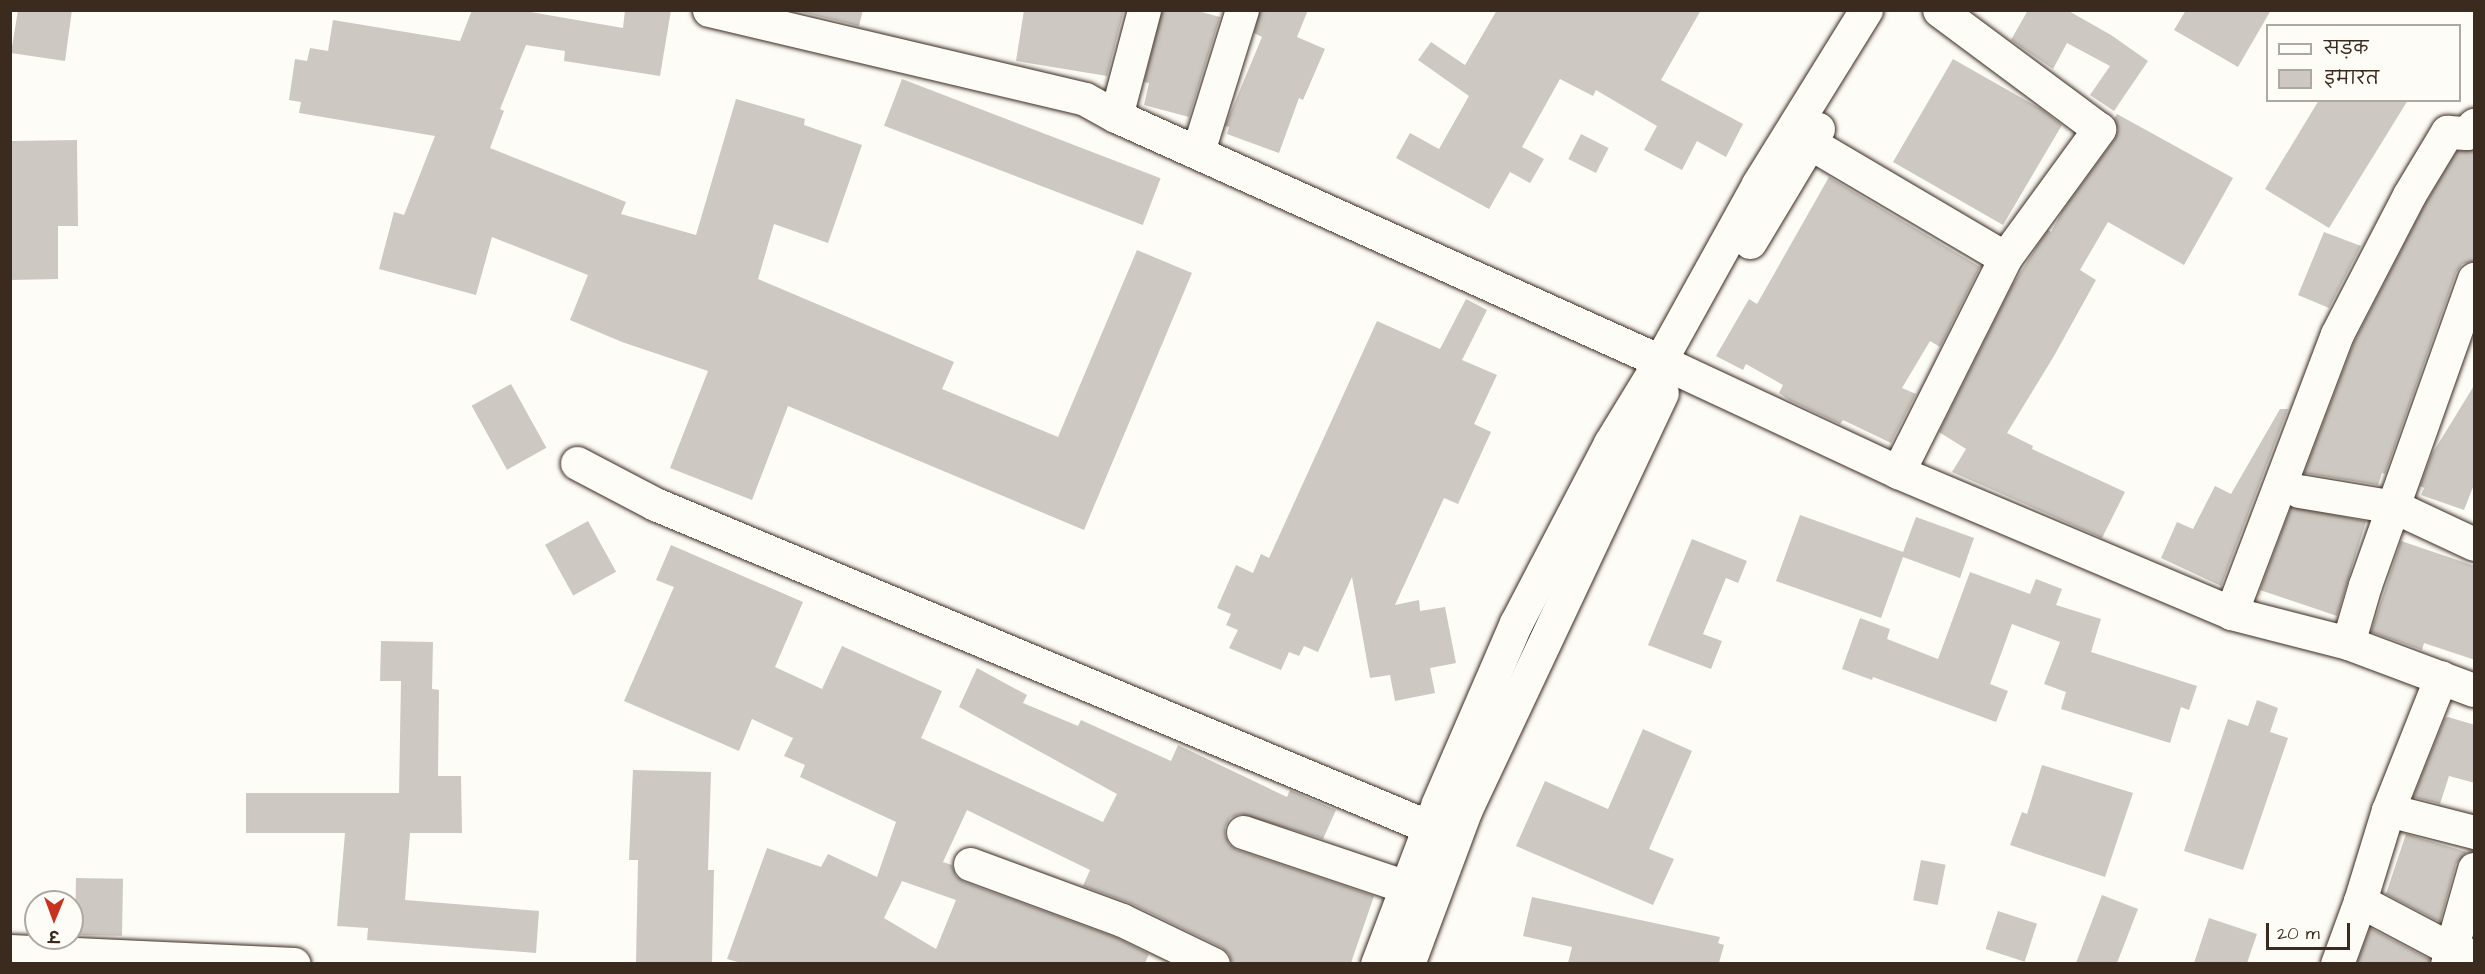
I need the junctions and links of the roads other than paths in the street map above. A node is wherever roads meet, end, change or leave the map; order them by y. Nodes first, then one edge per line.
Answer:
1 (709, 10) edge
2 (1144, 10) edge
3 (1242, 10) edge
4 (1866, 10) edge
5 (1885, 10) edge
6 (1939, 10) edge
7 (1116, 116) junction
8 (2475, 125) edge
9 (1810, 143) junction
10 (1198, 151) junction
11 (2004, 258) junction
12 (2475, 279) edge
13 (2468, 323) edge
14 (1667, 365) junction
15 (577, 463) dead end
16 (1898, 472) junction
17 (2300, 490) dead end
18 (2395, 507) junction
19 (2475, 544) edge
20 (2231, 613) junction
21 (2348, 643) junction
22 (2441, 677) junction
23 (2475, 690) edge
24 (2388, 810) junction
25 (1429, 827) junction
26 (1243, 832) dead end
27 (2475, 832) edge
28 (970, 864) dead end
29 (2475, 869) edge
30 (1406, 887) junction
31 (2360, 901) junction
32 (10, 951) edge
33 (2458, 956) edge
34 (294, 963) edge
35 (1213, 963) edge
36 (1377, 963) edge
37 (1407, 963) edge
38 (2337, 963) edge

1 - 7 street
2 - 7 street
3 - 10 street
4 - 14 street
5 - 9 street
6 - 11 street
7 - 10 street
8 - 20 street
9 - 11 street
9 - 14 street
10 - 14 street
11 - 16 street
12 - 13 street
13 - 18 street
14 - 16 street
14 - 25 street
14 - 37 street
15 - 25 street
16 - 20 street
17 - 18 street
18 - 19 street
18 - 21 street
20 - 21 street
21 - 22 street
22 - 23 street
22 - 24 street
24 - 27 street
24 - 31 street
25 - 30 street
26 - 30 street
28 - 35 street
29 - 33 street
30 - 36 street
31 - 33 street
31 - 38 street
32 - 34 street

